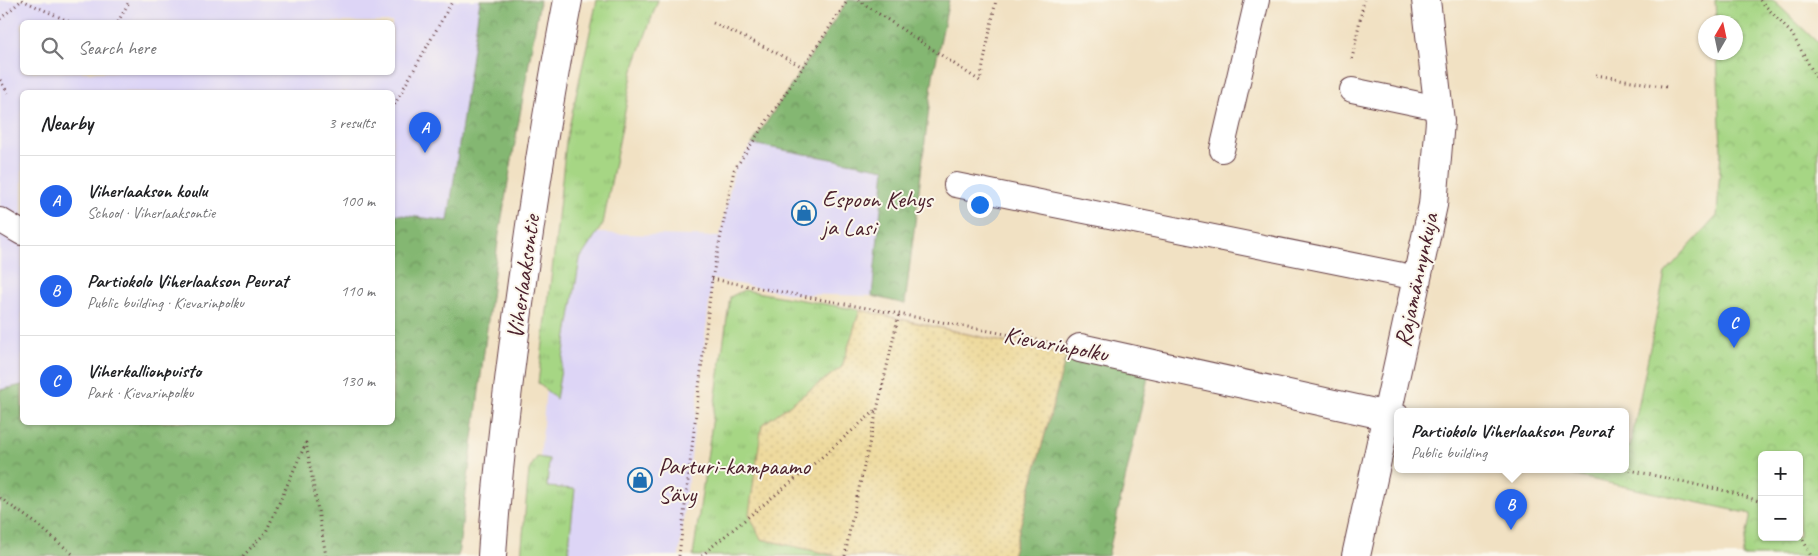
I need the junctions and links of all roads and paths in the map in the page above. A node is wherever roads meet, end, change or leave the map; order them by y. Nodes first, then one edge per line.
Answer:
1 (22, 0) edge
2 (130, 0) edge
3 (453, 0) edge
4 (568, 0) edge
5 (848, 0) edge
6 (858, 0) edge
7 (996, 0) edge
8 (1257, 0) edge
9 (1364, 0) edge
10 (1426, 0) edge
11 (1760, 0) edge
12 (0, 19) edge
13 (66, 20) edge
14 (119, 20) edge
15 (712, 22) dead end
16 (803, 67) junction
17 (1596, 75) dead end
18 (0, 80) edge
19 (1818, 81) edge
20 (1667, 87) dead end
21 (1352, 90) joint
22 (8, 93) dead end
23 (395, 104) edge
24 (1438, 108) junction
25 (1222, 150) dead end
26 (956, 185) dead end
27 (0, 220) edge
28 (20, 232) edge
29 (1417, 278) junction
30 (712, 279) junction
31 (899, 314) junction
32 (1080, 348) joint
33 (877, 409) junction
34 (1392, 417) edge
35 (1629, 469) edge
36 (0, 498) edge
37 (1758, 501) edge
38 (1803, 539) edge
39 (75, 556) edge
40 (243, 556) edge
41 (326, 556) edge
42 (492, 556) edge
43 (679, 556) edge
44 (702, 556) edge
45 (845, 556) edge
46 (1356, 556) edge
47 (1811, 556) edge

1 - 12 path
1 - 13 path
2 - 14 path
3 - 23 path
4 - 42 street, Viherlaaksontie
5 - 16 path
6 - 7 path
8 - 25 lane
9 - 21 path
10 - 24 street, Rajamännynkuja
11 - 19 path
15 - 16 path
16 - 30 path
17 - 20 path
18 - 22 path
21 - 24 lane
24 - 29 street, Rajamännynkuja
26 - 29 lane
27 - 28 lane
29 - 34 street, Rajamännynkuja
30 - 31 path, Kievarinpolku
30 - 43 path
31 - 32 path, Kievarinpolku
31 - 33 path
32 - 34 street, Kievarinpolku
33 - 44 path
33 - 45 path
34 - 46 street, Rajamännynkuja
35 - 37 path
36 - 39 path
38 - 47 path
40 - 41 path

